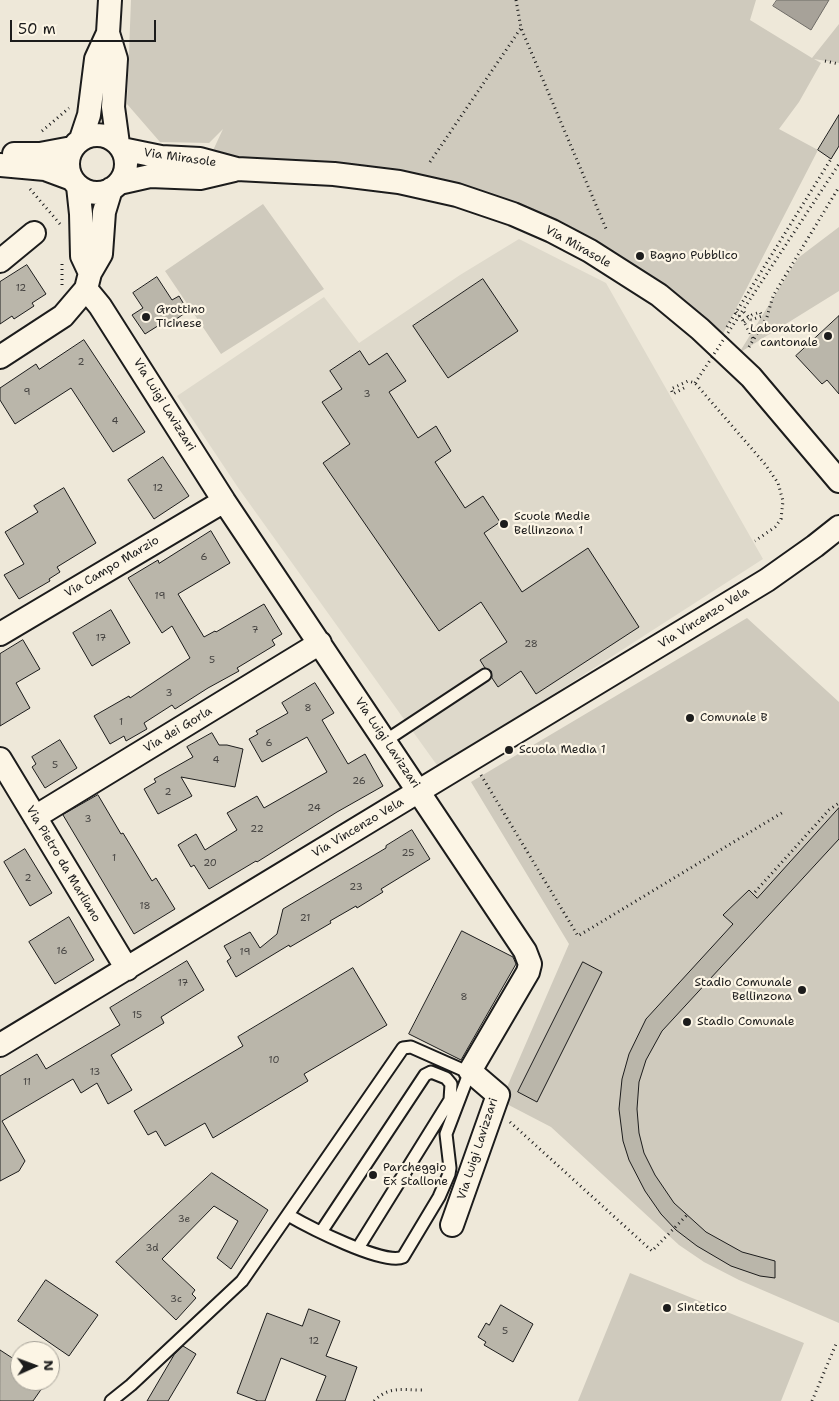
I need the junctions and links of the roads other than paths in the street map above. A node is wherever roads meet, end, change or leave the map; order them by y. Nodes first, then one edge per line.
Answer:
1 (110, 0) edge
2 (108, 33) junction
3 (77, 144) junction
4 (120, 146) junction
5 (0, 155) edge
6 (0, 165) edge
7 (237, 169) junction
8 (75, 182) junction
9 (115, 186) junction
10 (34, 233) dead end
11 (0, 261) edge
12 (88, 281) junction
13 (0, 357) edge
14 (839, 481) edge
15 (224, 501) junction
16 (839, 526) edge
17 (0, 634) edge
18 (320, 643) junction
19 (485, 676) dead end
20 (385, 741) junction
21 (0, 759) edge
22 (419, 792) junction
23 (35, 818) junction
24 (127, 969) junction
25 (0, 1045) edge
26 (470, 1072) junction
27 (288, 1215) junction
28 (452, 1225) dead end
29 (321, 1232) junction
30 (358, 1248) junction
31 (111, 1401) edge

1 - 2 street
2 - 3 street
2 - 4 street
3 - 4 street
3 - 5 street
3 - 8 street
4 - 7 street, Via Mirasole
4 - 9 street
6 - 8 street
7 - 9 street, Via Mirasole
7 - 14 street, Via Mirasole
8 - 9 street
8 - 12 street, Via Luigi Lavizzari
9 - 12 street
10 - 11 street
12 - 13 street
12 - 15 street, Via Luigi Lavizzari
15 - 17 street, Via Campo Marzio
15 - 18 street, Via Luigi Lavizzari
16 - 22 street, Via Vincenzo Vela
18 - 20 street, Via Luigi Lavizzari
18 - 23 street, Via dei Gorla
19 - 20 lane
20 - 22 street, Via Luigi Lavizzari
21 - 23 street, Via Pietro da Marliano
22 - 24 street, Via Vincenzo Vela
22 - 26 street, Via Luigi Lavizzari
23 - 24 street, Via Pietro da Marliano
24 - 25 street, Via Vincenzo Vela
26 - 27 lane
26 - 28 street, Via Luigi Lavizzari
26 - 30 lane
27 - 29 lane
27 - 31 lane
29 - 30 lane
29 - 30 lane

